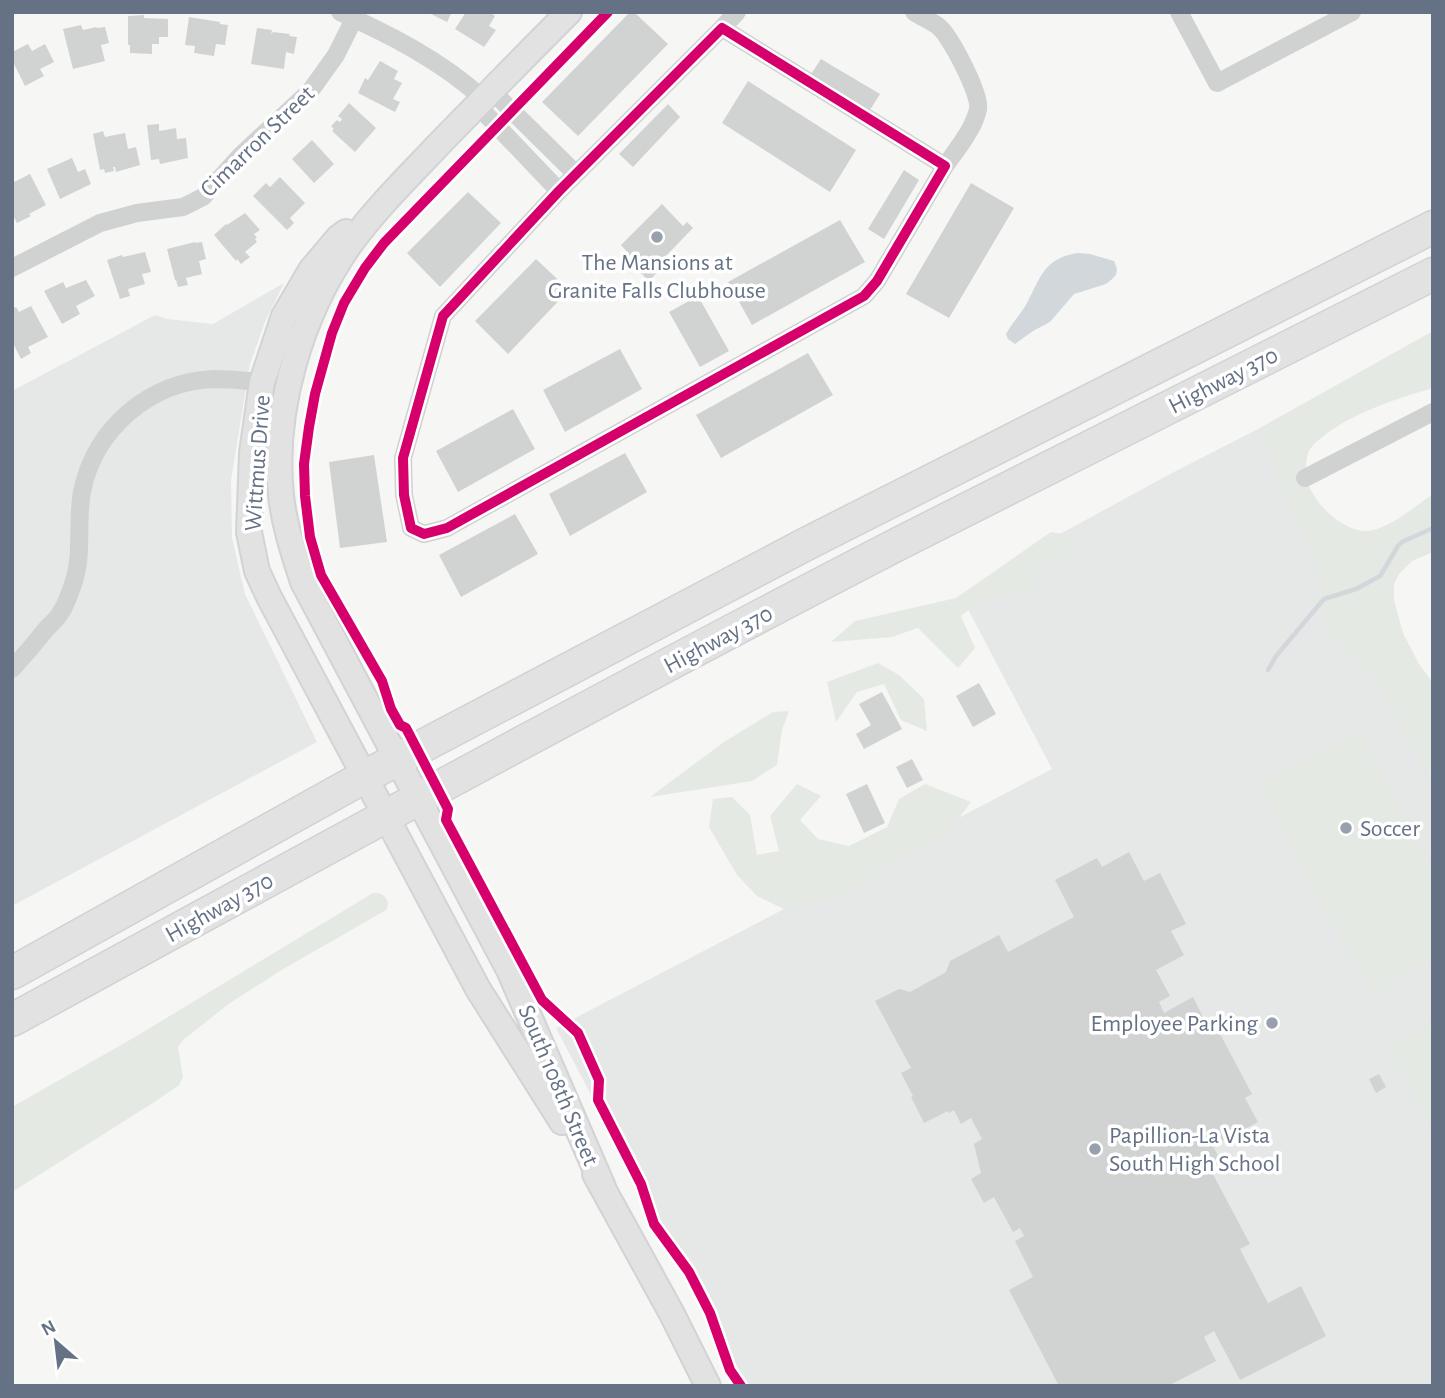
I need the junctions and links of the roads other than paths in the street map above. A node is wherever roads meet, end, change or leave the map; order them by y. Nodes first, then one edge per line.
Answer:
1 (569, 12) edge
2 (737, 12) edge
3 (914, 12) edge
4 (1179, 12) edge
5 (1352, 12) edge
6 (347, 15) edge
7 (722, 28) junction
8 (483, 98) junction
9 (945, 166) junction
10 (576, 174) junction
11 (559, 191) junction
12 (383, 204) junction
13 (1433, 227) edge
14 (12, 268) edge
15 (1433, 274) edge
16 (262, 382) junction
17 (289, 388) junction
18 (1433, 412) edge
19 (1305, 478) dead end
20 (12, 669) edge
21 (397, 761) junction
22 (364, 777) junction
23 (418, 799) junction
24 (386, 816) junction
25 (12, 973) edge
26 (12, 1020) edge
27 (603, 1186) junction
28 (708, 1386) edge

1 - 8 street, Wittmus Drive
2 - 7 street
3 - 9 street
4 - 5 street
6 - 8 street
6 - 14 street, Cimarron Street
7 - 9 street
7 - 10 street
8 - 10 street
8 - 11 street
8 - 12 street, Wittmus Drive
9 - 11 street
10 - 11 street
12 - 16 street, Wittmus Drive
12 - 17 street, Wittmus Drive
13 - 21 highway, Highway 370
15 - 23 highway, Highway 370
16 - 17 street
16 - 20 street
16 - 22 street, Wittmus Drive
17 - 21 street, Wittmus Drive
18 - 19 street
21 - 22 highway, Highway 370
21 - 23 street, South 108th Street
22 - 24 street, Wittmus Drive
22 - 25 highway, Highway 370
23 - 24 highway, Highway 370
23 - 27 street, South 108th Street
24 - 26 highway, Highway 370
24 - 27 street, South 108th Street
27 - 28 street, South 108th Street

